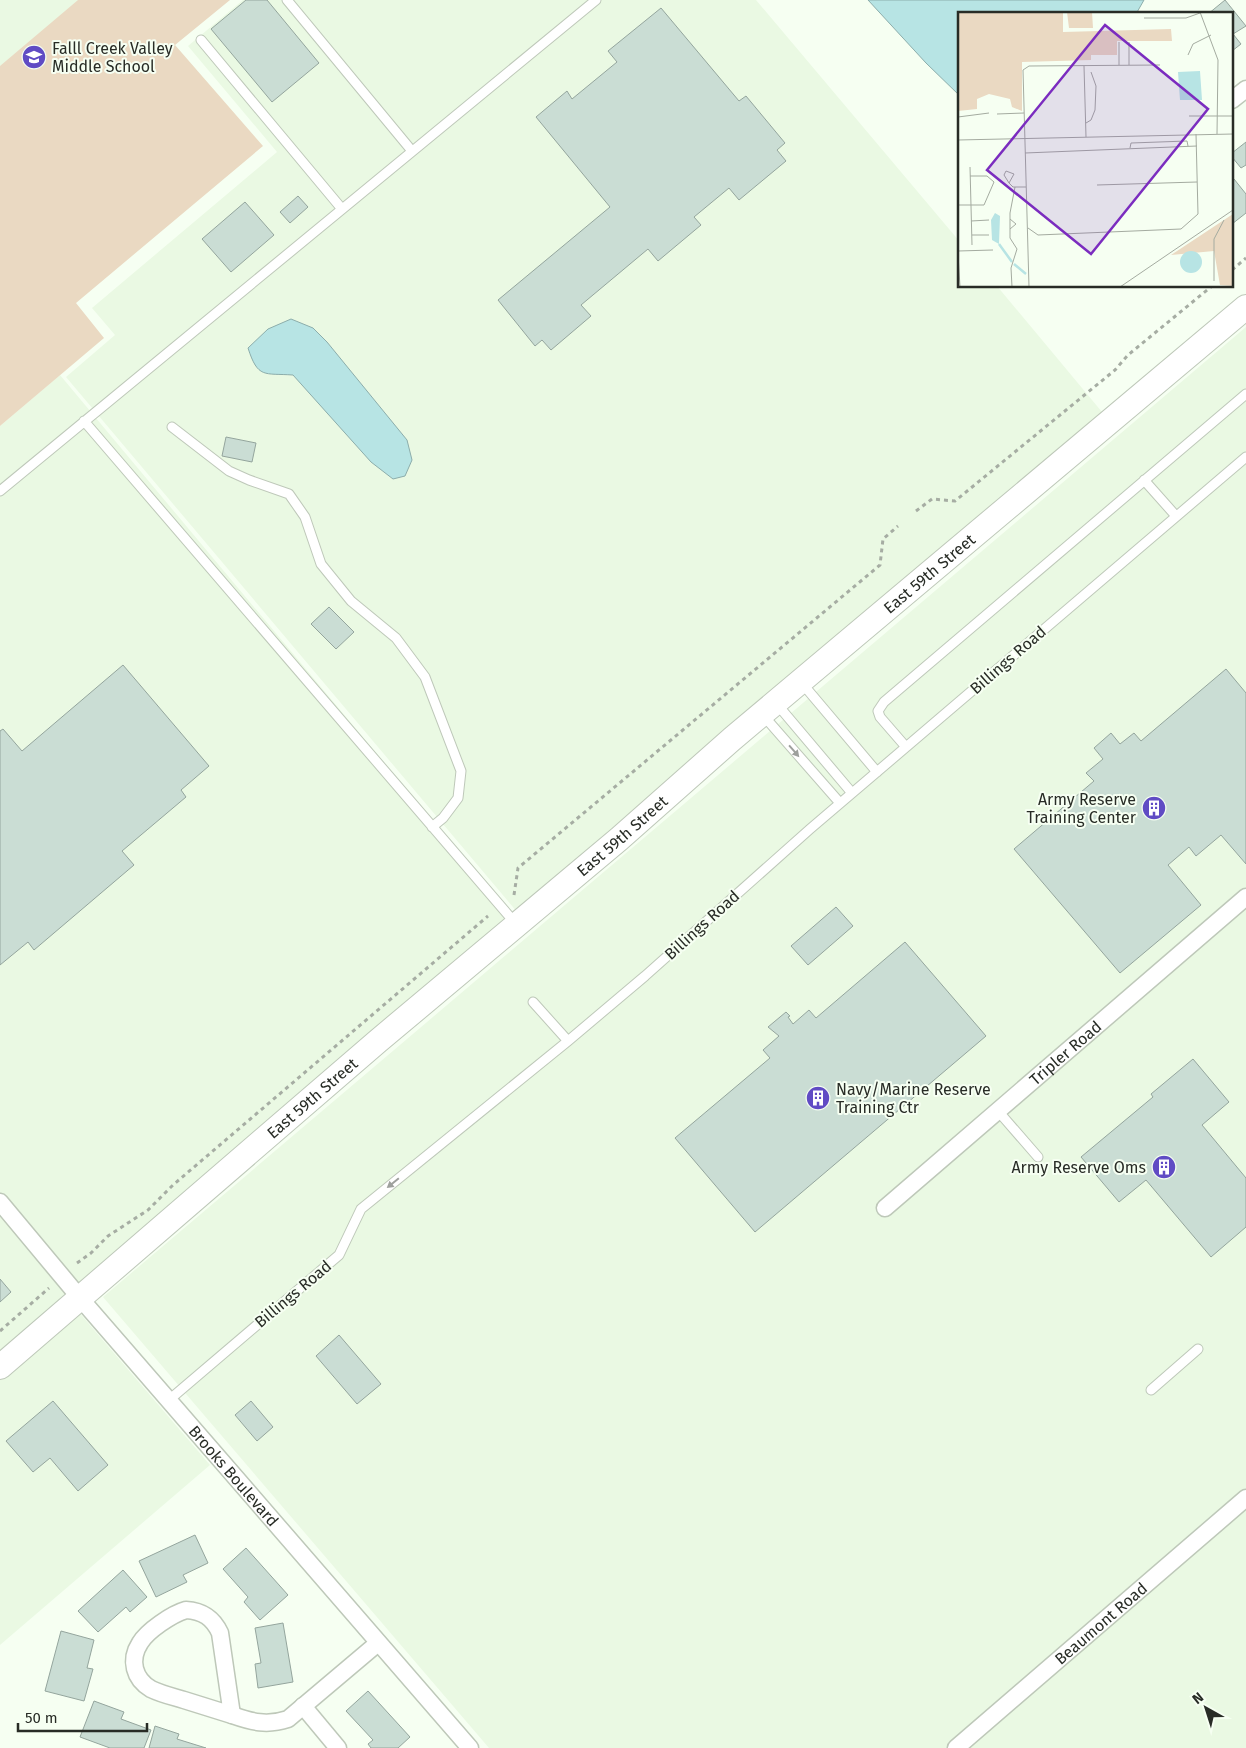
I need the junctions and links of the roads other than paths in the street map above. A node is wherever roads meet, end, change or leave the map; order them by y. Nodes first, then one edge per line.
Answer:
1 (287, 0) edge
2 (596, 0) edge
3 (201, 40) dead end
4 (1246, 89) edge
5 (1234, 98) edge
6 (412, 152) junction
7 (342, 209) junction
8 (1246, 307) edge
9 (1246, 394) edge
10 (84, 421) junction
11 (172, 427) dead end
12 (1246, 457) edge
13 (1144, 480) junction
14 (0, 491) edge
15 (1176, 516) junction
16 (801, 682) junction
17 (769, 709) junction
18 (906, 747) junction
19 (877, 772) junction
20 (852, 794) junction
21 (840, 803) junction
22 (432, 827) junction
23 (1246, 897) edge
24 (516, 924) junction
25 (533, 1002) dead end
26 (568, 1041) junction
27 (998, 1111) junction
28 (1038, 1157) dead end
29 (0, 1202) edge
30 (885, 1208) dead end
31 (80, 1298) junction
32 (1198, 1349) dead end
33 (0, 1367) edge
34 (1151, 1390) dead end
35 (169, 1400) junction
36 (1246, 1498) edge
37 (378, 1642) junction
38 (303, 1706) junction
39 (232, 1715) junction
40 (338, 1748) edge
41 (470, 1748) edge
42 (956, 1748) edge

1 - 6 lane
2 - 6 lane
3 - 7 lane
4 - 5 street
6 - 7 lane
7 - 10 lane
8 - 16 street, East 59th Street
9 - 13 lane
10 - 14 lane
10 - 22 lane
11 - 22 lane
12 - 15 lane, Billings Road
13 - 15 lane
13 - 18 lane
15 - 18 lane, Billings Road
16 - 17 street, East 59th Street
16 - 19 lane
17 - 20 lane
17 -> 21 lane
17 - 24 street, East 59th Street
18 - 19 lane, Billings Road
19 - 20 lane, Billings Road
20 - 21 lane, Billings Road
21 - 26 lane, Billings Road
22 - 24 lane
23 - 27 street, Tripler Road
24 - 31 street, East 59th Street
25 - 26 lane
26 -> 35 lane, Billings Road
27 - 28 lane
27 - 30 street, Tripler Road
29 - 31 street, Brooks Boulevard
31 - 33 street, East 59th Street
31 - 35 street, Brooks Boulevard
32 - 34 lane
35 - 37 street, Brooks Boulevard
36 - 42 street, Beaumont Road
37 - 38 street
37 - 41 street, Brooks Boulevard
38 - 39 street
38 - 40 street
39 - 39 street

